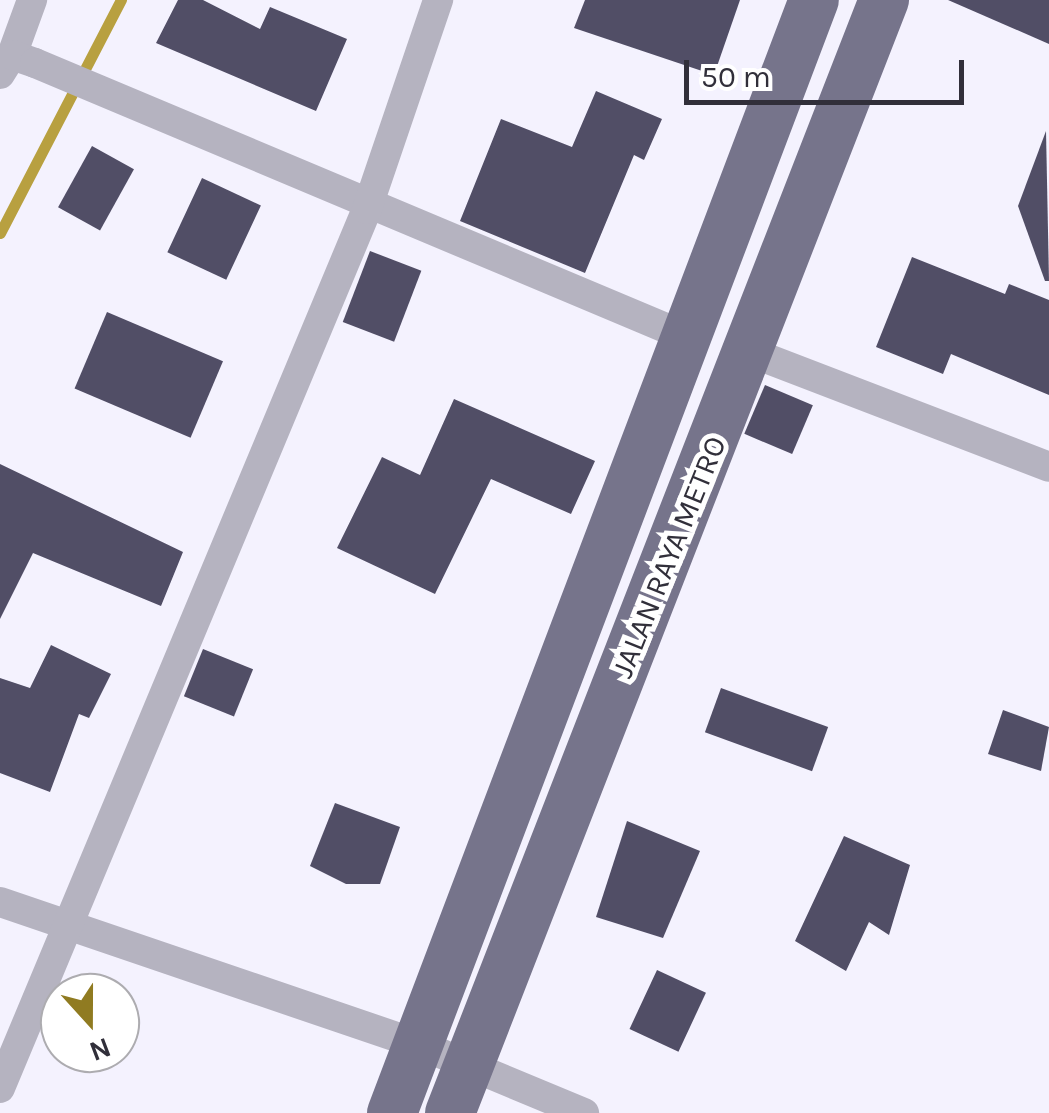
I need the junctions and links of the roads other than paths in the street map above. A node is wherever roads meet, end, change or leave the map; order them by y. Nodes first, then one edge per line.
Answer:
1 (32, 0) edge
2 (438, 0) edge
3 (814, 0) edge
4 (884, 0) edge
5 (16, 64) edge
6 (368, 209) junction
7 (686, 337) junction
8 (750, 352) junction
9 (1049, 468) edge
10 (0, 902) edge
11 (72, 927) junction
12 (418, 1044) junction
13 (0, 1088) edge
14 (458, 1091) edge
15 (392, 1113) edge
16 (584, 1113) edge

1 - 5 street
2 - 6 street
3 - 7 highway
4 - 8 highway, JALAN RAYA METRO
5 - 6 street
6 - 7 street
6 - 11 street
7 - 12 highway
8 - 9 street
8 - 14 highway, JALAN RAYA METRO
10 - 11 street
11 - 12 street
11 - 13 street
12 - 14 street
12 - 15 highway
14 - 16 street

